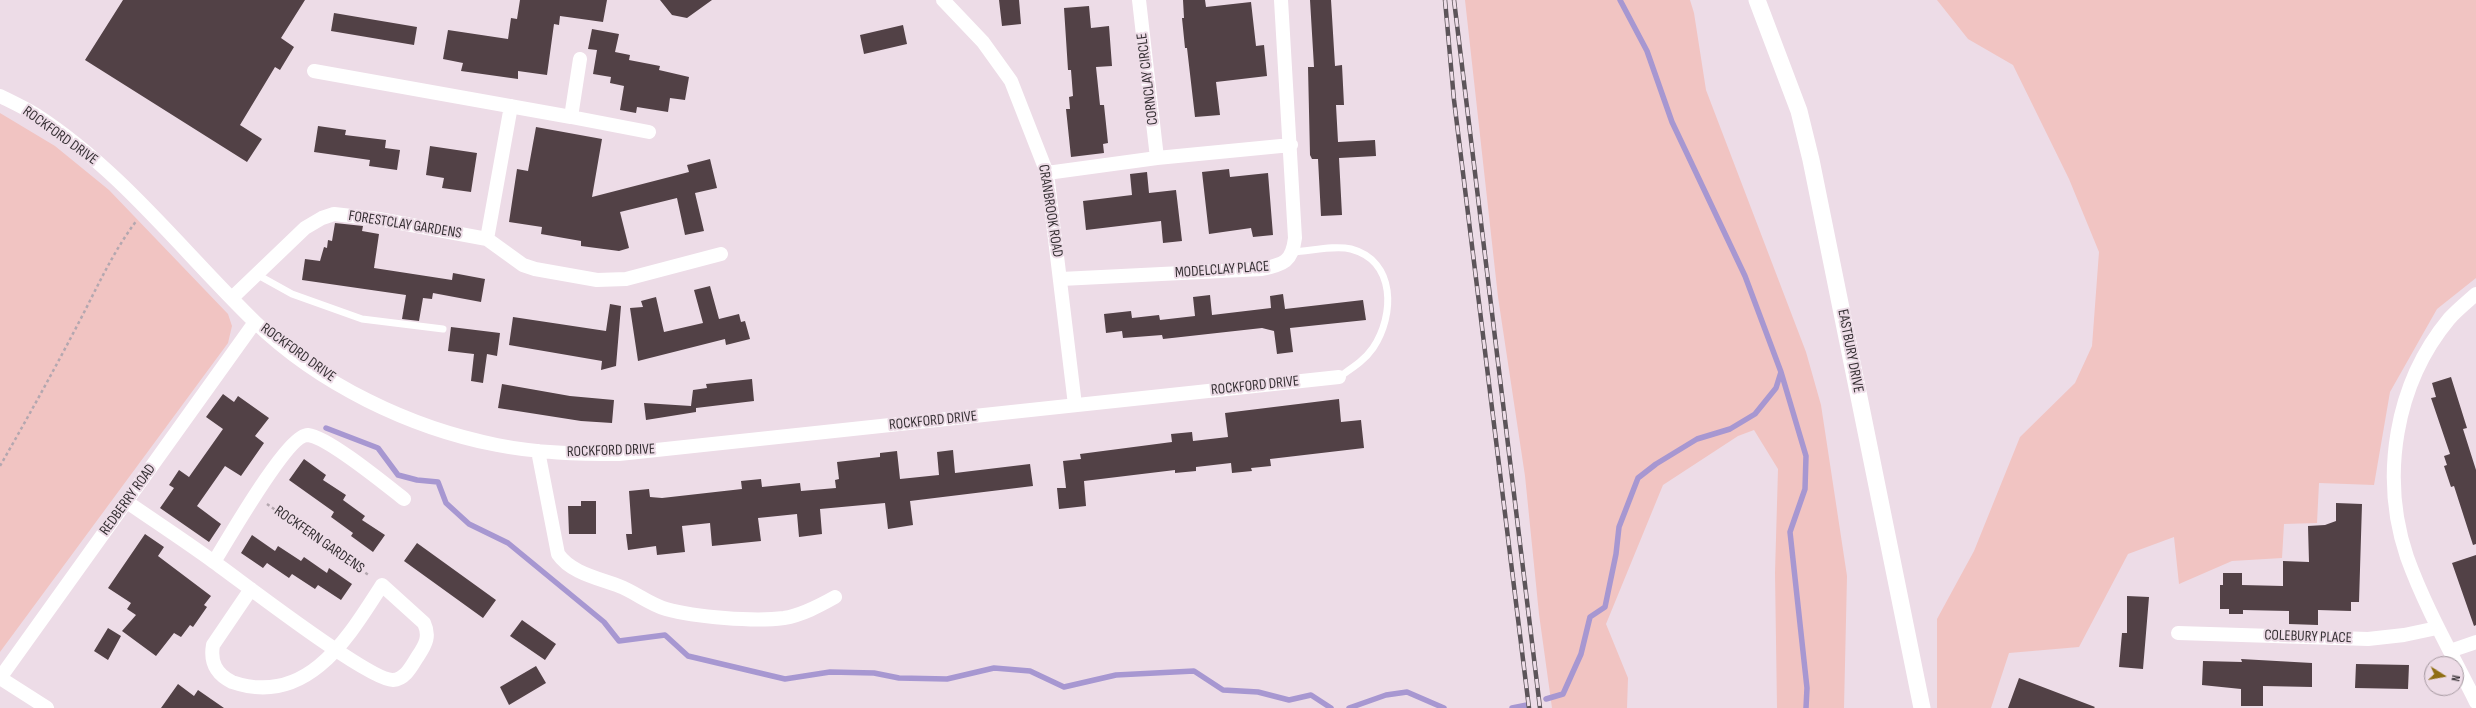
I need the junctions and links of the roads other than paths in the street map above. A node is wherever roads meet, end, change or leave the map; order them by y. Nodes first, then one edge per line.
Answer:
1 (943, 0) edge
2 (1139, 0) edge
3 (1281, 0) edge
4 (1757, 0) edge
5 (580, 60) dead end
6 (314, 71) dead end
7 (0, 96) edge
8 (511, 106) junction
9 (571, 117) junction
10 (649, 132) dead end
11 (1291, 144) junction
12 (1157, 158) junction
13 (1048, 173) junction
14 (487, 239) junction
15 (1293, 252) junction
16 (720, 254) dead end
17 (256, 274) junction
18 (1061, 279) junction
19 (2476, 294) edge
20 (233, 297) junction
21 (255, 322) junction
22 (443, 330) dead end
23 (1339, 377) joint
24 (1075, 404) junction
25 (538, 451) junction
26 (404, 499) dead end
27 (127, 502) junction
28 (214, 562) junction
29 (251, 589) junction
30 (835, 597) dead end
31 (2437, 628) junction
32 (2178, 633) dead end
33 (2476, 642) edge
34 (2450, 650) junction
35 (339, 652) junction
36 (0, 678) edge
37 (2476, 702) edge
38 (47, 708) edge
39 (1922, 708) edge

1 - 13 street, CRANBROOK ROAD
2 - 12 street, CORNCLAY CIRCLE
3 - 11 street
4 - 39 street, EASTBURY DRIVE
5 - 9 street
6 - 8 street
7 - 20 street, ROCKFORD DRIVE
8 - 9 street
8 - 14 street
9 - 10 street
11 - 12 street
11 - 15 street
12 - 13 street
13 - 18 street, CRANBROOK ROAD
14 - 16 street, FORESTCLAY GARDENS
14 - 17 street, FORESTCLAY GARDENS
15 - 18 street, MODELCLAY PLACE
15 - 23 lane
17 - 20 street, FORESTCLAY GARDENS
17 - 22 lane
18 - 24 street, CRANBROOK ROAD
19 - 31 street
20 - 21 street, ROCKFORD DRIVE
21 - 25 street, ROCKFORD DRIVE
21 - 27 street, REDBERRY ROAD
23 - 24 street, ROCKFORD DRIVE
24 - 25 street, ROCKFORD DRIVE
25 - 30 street
26 - 28 street
27 - 28 street
27 - 36 street, REDBERRY ROAD
28 - 29 street
29 - 35 street
29 - 35 street
31 - 32 street, COLEBURY PLACE
31 - 34 street
33 - 34 street
34 - 37 street
35 - 35 street
36 - 38 street

